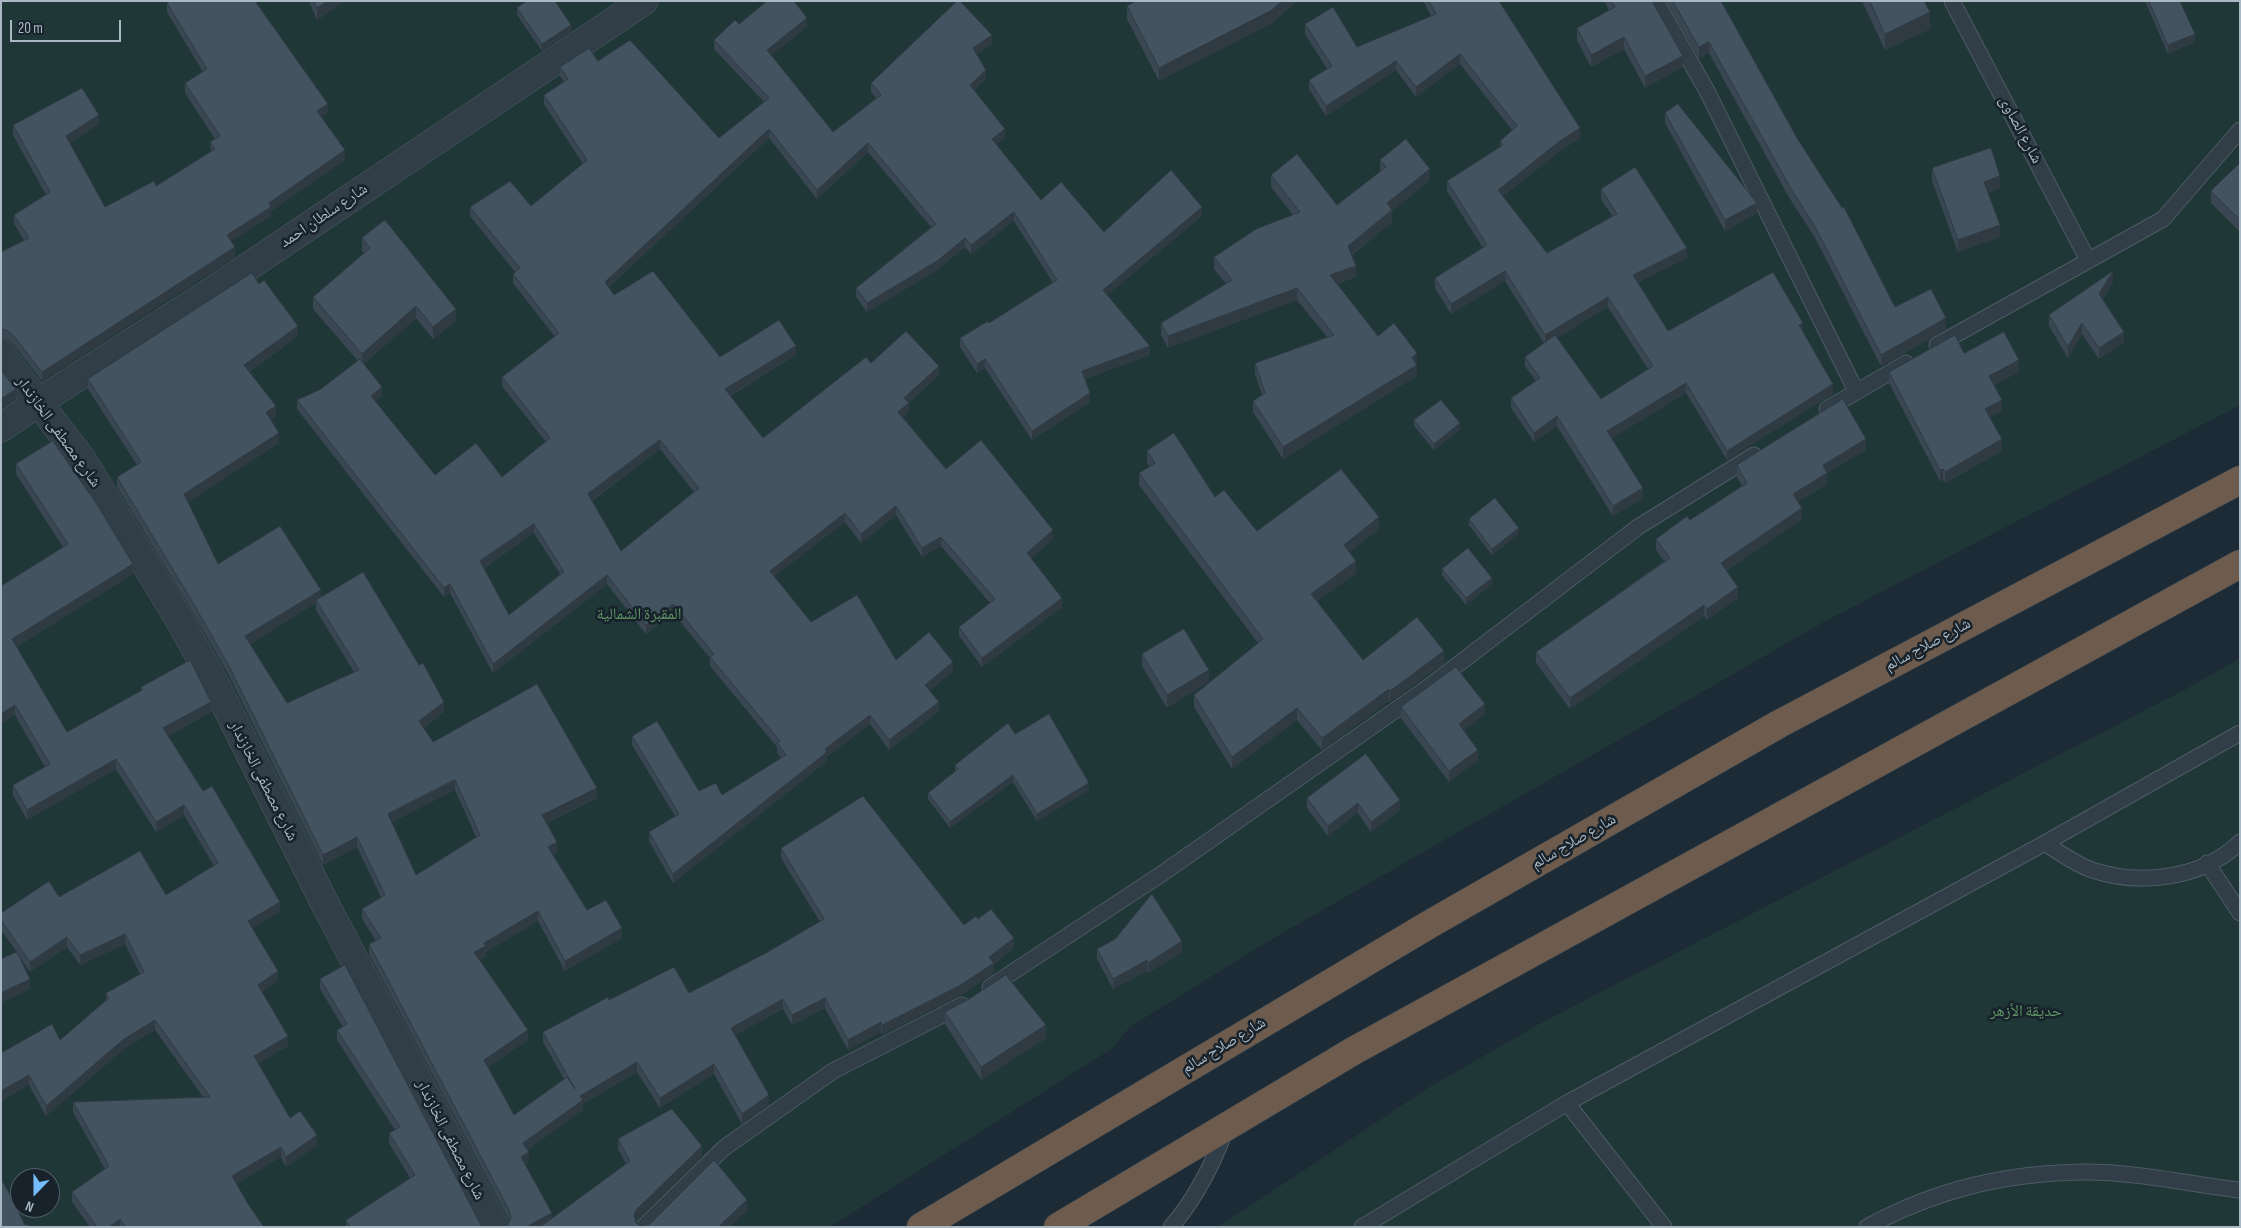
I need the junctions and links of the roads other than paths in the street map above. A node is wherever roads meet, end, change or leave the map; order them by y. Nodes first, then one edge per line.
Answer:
1 (644, 1) edge
2 (1656, 1) edge
3 (1952, 1) edge
4 (2240, 130) edge
5 (2088, 260) junction
6 (1, 354) edge
7 (1856, 391) junction
8 (37, 403) junction
9 (1814, 417) edge
10 (1, 428) edge
11 (1764, 449) edge
12 (2240, 480) edge
13 (2240, 564) edge
14 (2240, 733) edge
15 (2240, 842) edge
16 (2045, 843) junction
17 (2207, 863) junction
18 (2240, 913) edge
19 (1567, 1103) junction
20 (1227, 1126) junction
21 (2240, 1190) edge
22 (495, 1227) edge
23 (643, 1227) edge
24 (921, 1227) edge
25 (1058, 1227) edge
26 (1171, 1227) edge
27 (1362, 1227) edge
28 (1664, 1227) edge
29 (1867, 1227) edge

1 - 8 street, شارع سلطان احمد
2 - 7 lane
3 - 5 lane, شارع الصاوى
4 - 5 lane
5 - 7 lane
6 - 8 street, شارع مصطفى الخازندار
7 - 9 lane
8 - 10 street, شارع سلطان احمد
8 - 22 street, شارع مصطفى الخازندار
11 - 23 lane
12 - 24 highway, شارع صلاح سالم
13 - 20 highway
14 - 16 lane
15 - 17 lane
16 - 17 lane
16 - 19 lane
17 - 18 lane
19 - 27 lane
19 - 28 lane
20 - 25 highway
20 - 26 lane
21 - 29 lane

